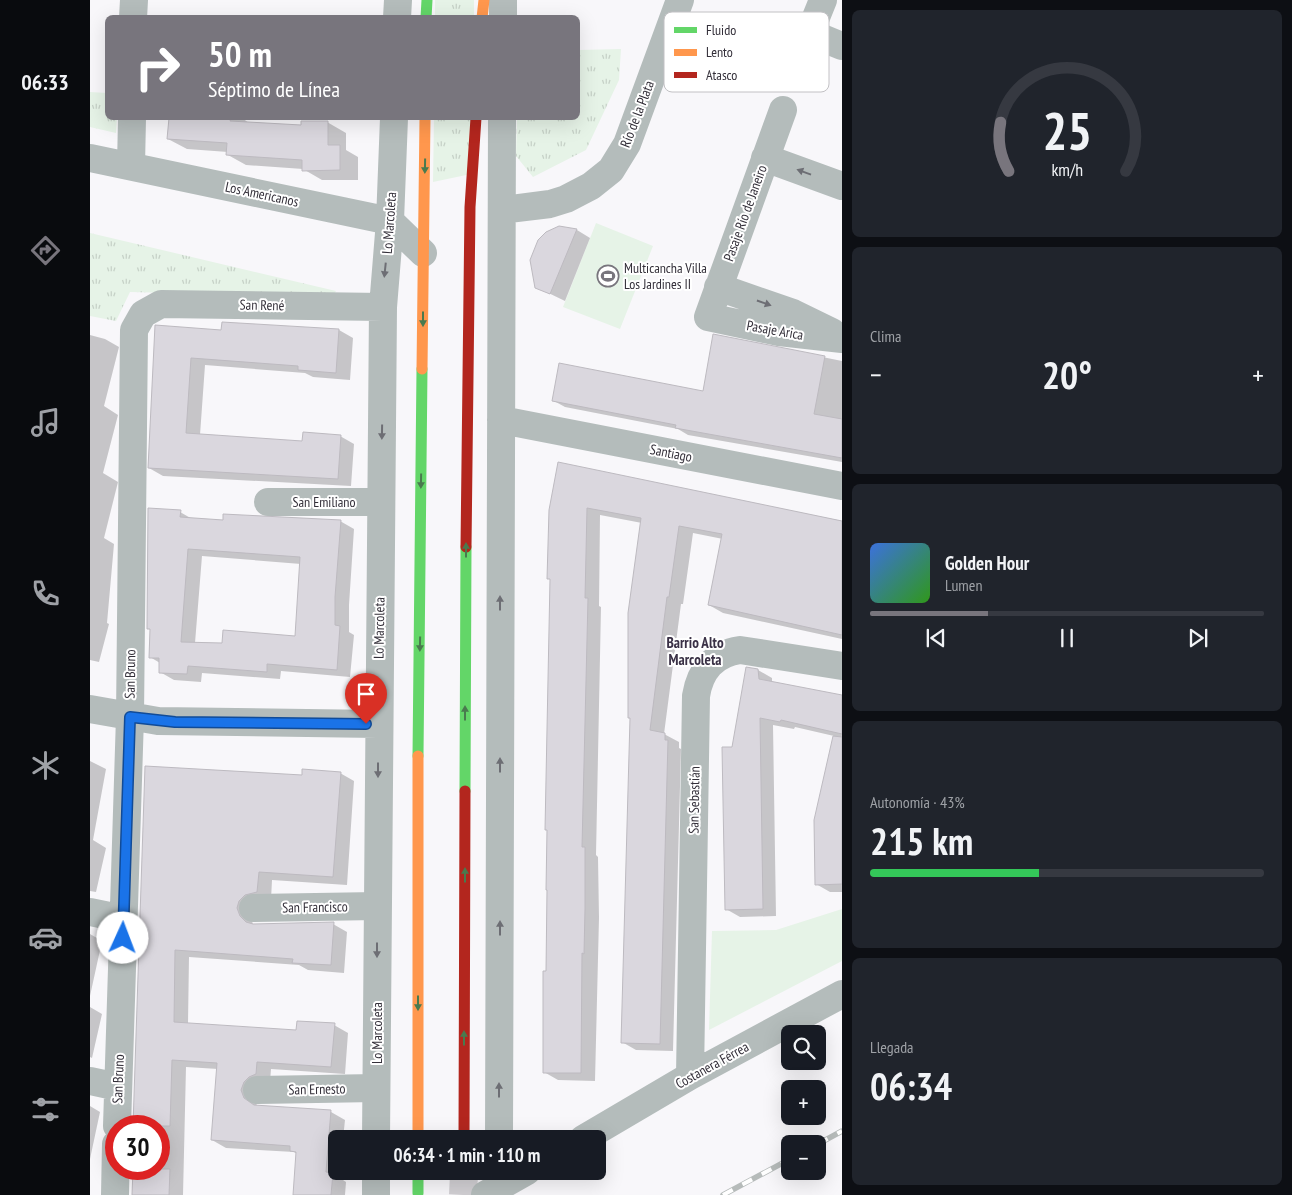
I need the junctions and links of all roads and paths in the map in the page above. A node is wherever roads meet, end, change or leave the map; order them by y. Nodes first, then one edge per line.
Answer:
1 (134, 0) edge
2 (398, 0) edge
3 (427, 0) edge
4 (484, 0) edge
5 (503, 0) edge
6 (823, 0) edge
7 (818, 12) edge
8 (133, 15) edge
9 (397, 15) edge
10 (426, 15) edge
11 (482, 15) edge
12 (503, 15) edge
13 (664, 40) edge
14 (829, 46) edge
15 (842, 46) edge
16 (783, 110) dead end
17 (132, 120) edge
18 (394, 120) edge
19 (425, 120) edge
20 (476, 120) edge
21 (502, 120) edge
22 (90, 158) edge
23 (765, 158) junction
24 (131, 166) junction
25 (842, 186) edge
26 (502, 210) junction
27 (390, 221) junction
28 (424, 253) junction
29 (718, 287) junction
30 (383, 307) junction
31 (143, 314) joint
32 (708, 317) joint
33 (842, 338) edge
34 (501, 420) junction
35 (842, 486) edge
36 (268, 502) dead end
37 (381, 502) junction
38 (842, 666) edge
39 (90, 709) edge
40 (130, 717) junction
41 (378, 724) junction
42 (377, 906) junction
43 (253, 908) dead end
44 (90, 912) edge
45 (124, 919) junction
46 (842, 994) edge
47 (690, 1076) junction
48 (90, 1081) edge
49 (118, 1087) junction
50 (376, 1088) junction
51 (257, 1090) dead end
52 (117, 1115) edge
53 (376, 1130) edge
54 (418, 1130) edge
55 (464, 1130) edge
56 (499, 1130) edge
57 (598, 1130) edge
58 (115, 1180) edge
59 (376, 1180) edge
60 (418, 1180) edge
61 (506, 1180) edge
62 (494, 1185) edge
63 (418, 1193) dead end
64 (115, 1195) edge
65 (376, 1195) edge

1 - 8 street
2 - 9 street
3 - 10 main road
4 - 11 main road
5 - 12 street
6 - 7 street
13 - 26 street, Río de la Plata
14 - 15 street
16 - 23 street, Pasaje Río de Janeiro
17 - 24 street
18 - 27 street, Lo Marcoleta
19 -> 28 main road
55 -> 20 main road
21 - 26 street
22 - 24 street, Los Americanos
25 -> 23 street
23 - 29 street, Pasaje Río de Janeiro
24 - 27 street, Los Americanos
26 - 34 street
27 - 28 street
27 -> 30 street, Lo Marcoleta
28 -> 54 main road
29 - 32 street, Pasaje Río de Janeiro
29 -> 33 street, Pasaje Arica
30 - 31 street, San René
30 -> 37 street, Lo Marcoleta
31 - 40 street, San Bruno
32 - 33 street, Pasaje Arica
34 - 35 street, Santiago
56 -> 34 street
36 - 37 street, San Emiliano
37 - 41 street, Lo Marcoleta
38 - 47 street, San Sebastián
39 - 40 street
40 - 41 street
40 - 45 street, San Bruno
41 -> 42 street, Lo Marcoleta
42 - 43 street, San Francisco
42 -> 50 street, Lo Marcoleta
44 - 45 street
45 - 49 street, San Bruno
46 - 47 street, Costanera Férrea
47 - 57 street, Costanera Férrea
48 - 49 street
49 - 52 street, San Bruno
50 - 51 street, San Ernesto
50 - 53 street, Lo Marcoleta
58 - 64 street
59 - 65 street
60 - 63 main road
61 - 62 street

